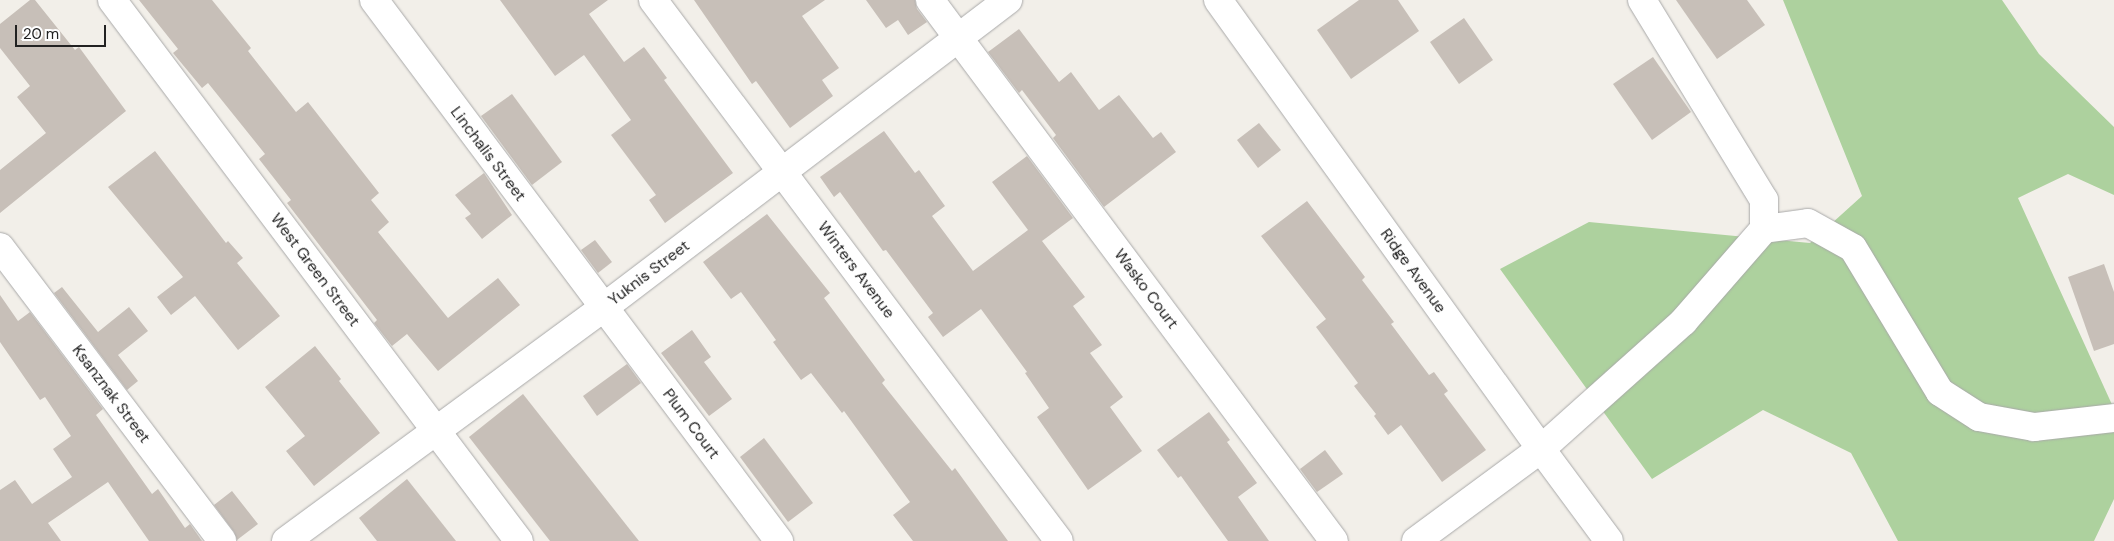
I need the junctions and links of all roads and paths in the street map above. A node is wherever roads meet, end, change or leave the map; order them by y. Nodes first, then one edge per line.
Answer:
1 (112, 0) edge
2 (374, 0) edge
3 (652, 0) edge
4 (930, 0) edge
5 (1008, 0) edge
6 (1218, 0) edge
7 (1642, 0) edge
8 (958, 38) junction
9 (781, 171) junction
10 (1764, 229) junction
11 (0, 247) edge
12 (603, 308) junction
13 (2114, 418) edge
14 (436, 431) junction
15 (1540, 449) junction
16 (222, 541) edge
17 (286, 541) edge
18 (519, 541) edge
19 (779, 541) edge
20 (1059, 541) edge
21 (1334, 541) edge
22 (1416, 541) edge
23 (1609, 541) edge

1 - 14 street, West Green Street
2 - 12 street, Linchalis Street
3 - 9 street, Winters Avenue
4 - 8 street, Wasko Court
5 - 8 street, Yuknis Street
6 - 15 street, Ridge Avenue
7 - 10 street
8 - 9 street, Yuknis Street
8 - 21 street, Wasko Court
9 - 12 street, Yuknis Street
9 - 20 street, Winters Avenue
10 - 13 street
10 - 15 street
11 - 16 street, Ksanznak Street
12 - 14 street, Yuknis Street
12 - 19 street, Plum Court
14 - 17 street, Yuknis Street
14 - 18 street, West Green Street
15 - 22 street
15 - 23 street, Ridge Avenue

